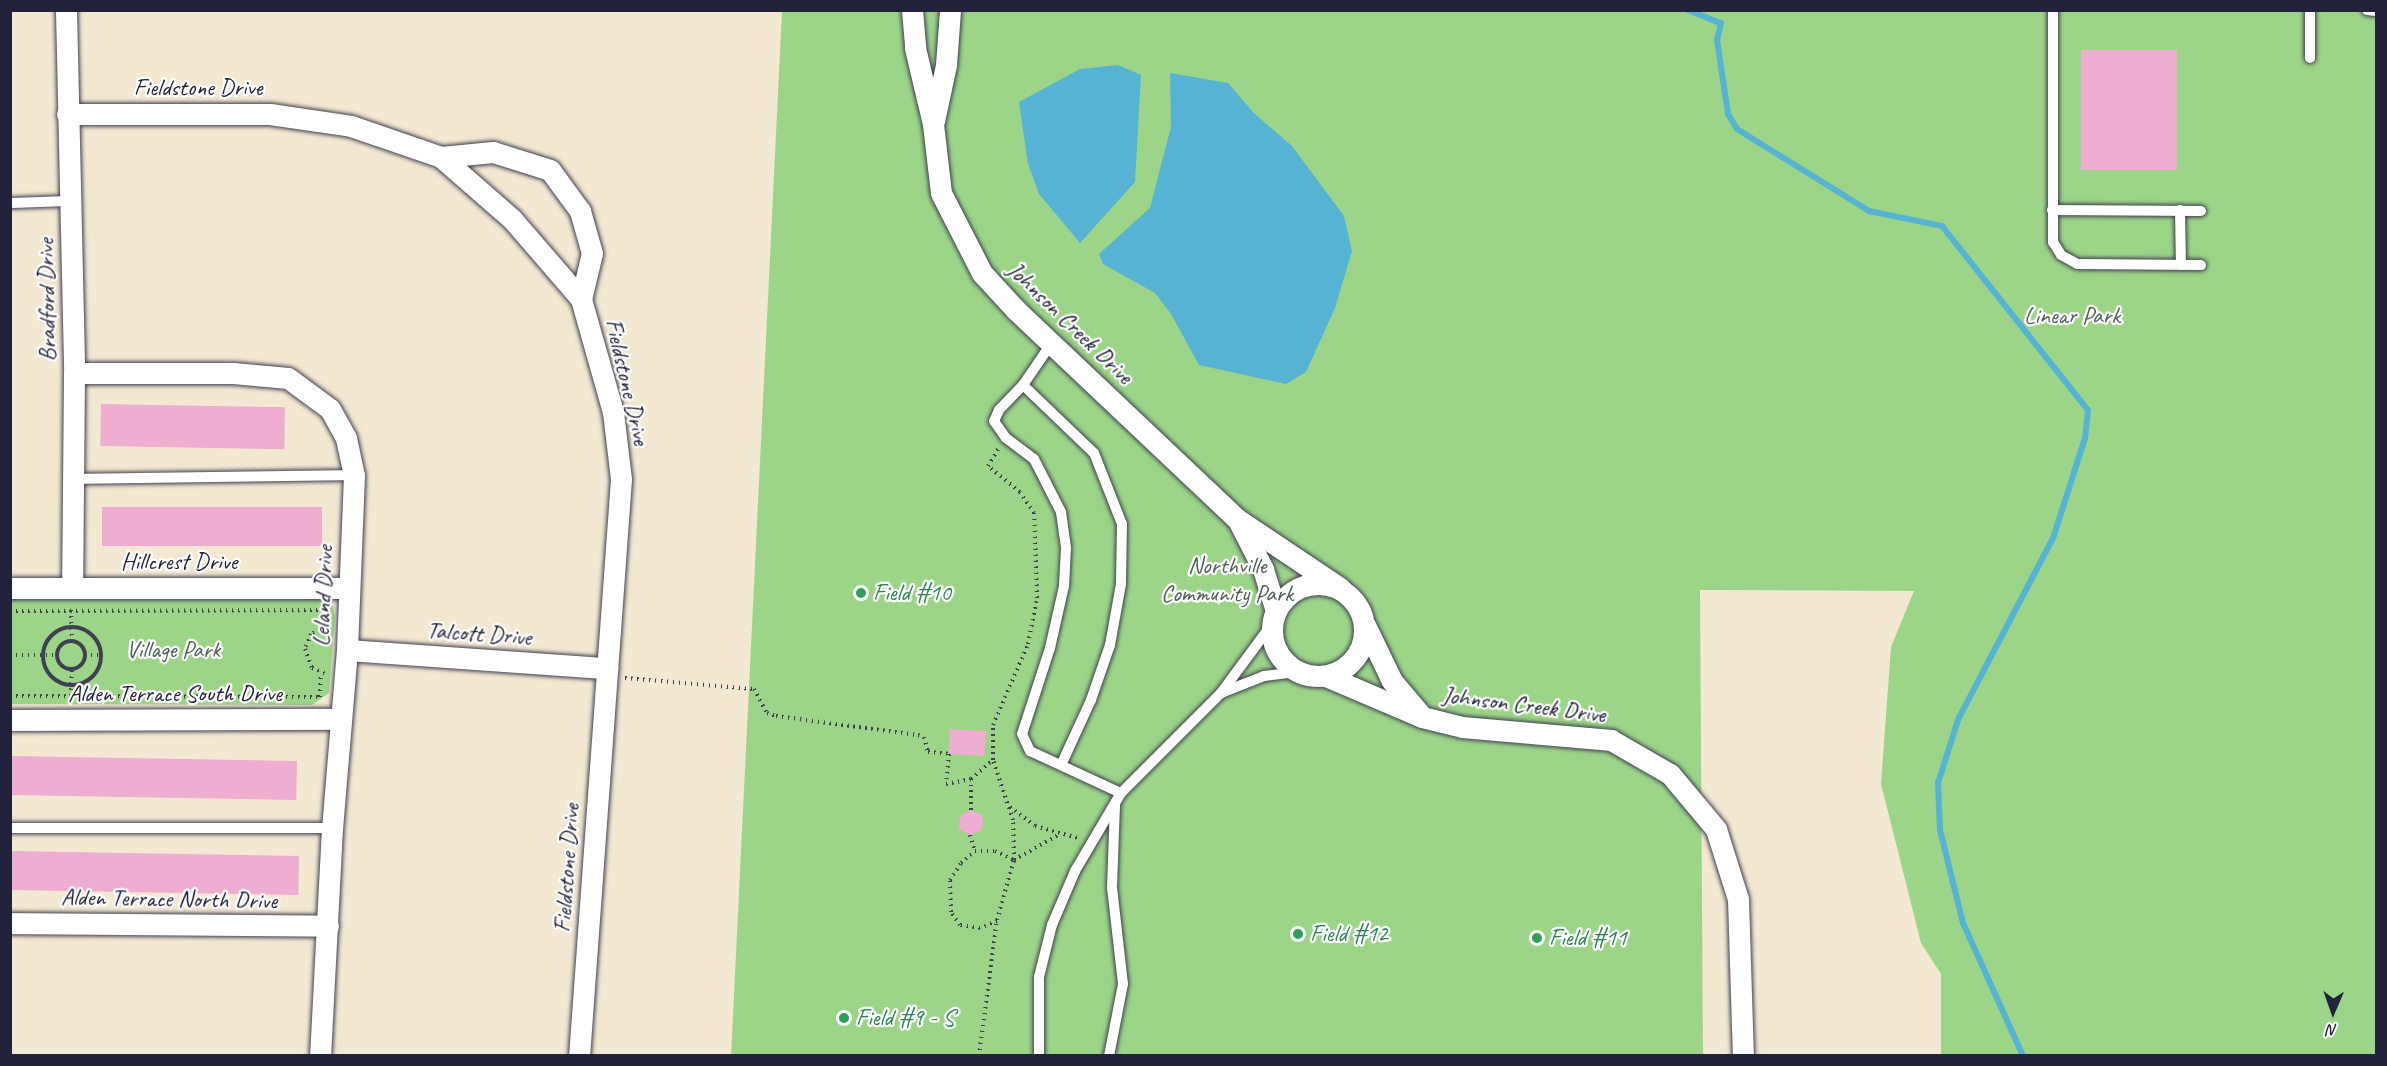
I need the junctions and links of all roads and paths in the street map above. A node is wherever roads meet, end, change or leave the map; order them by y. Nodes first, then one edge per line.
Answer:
1 (66, 10) edge
2 (912, 10) edge
3 (950, 10) edge
4 (2053, 10) edge
5 (2310, 10) edge
6 (2367, 10) edge
7 (2376, 11) edge
8 (2310, 58) dead end
9 (67, 114) junction
10 (933, 124) junction
11 (441, 157) junction
12 (70, 201) junction
13 (10, 203) edge
14 (2052, 210) junction
15 (2180, 210) junction
16 (2201, 211) dead end
17 (2181, 265) junction
18 (2201, 265) dead end
19 (580, 299) junction
20 (1051, 344) junction
21 (74, 373) junction
22 (1023, 385) junction
23 (354, 475) junction
24 (72, 479) junction
25 (1237, 519) junction
26 (10, 588) edge
27 (72, 588) junction
28 (348, 588) junction
29 (1340, 588) junction
30 (71, 610) junction
31 (10, 611) edge
32 (1274, 617) junction
33 (1365, 623) junction
34 (72, 628) junction
35 (72, 641) junction
36 (347, 650) junction
37 (43, 654) junction
38 (10, 655) edge
39 (57, 655) junction
40 (85, 655) junction
41 (100, 655) junction
42 (72, 669) junction
43 (1298, 672) junction
44 (321, 673) junction
45 (607, 673) junction
46 (333, 674) dead end
47 (1326, 676) junction
48 (72, 685) junction
49 (1221, 693) junction
50 (10, 696) edge
51 (71, 696) junction
52 (1422, 717) junction
53 (340, 719) junction
54 (10, 720) edge
55 (993, 760) dead end
56 (1062, 763) junction
57 (971, 779) junction
58 (1118, 798) junction
59 (1009, 806) dead end
60 (971, 810) dead end
61 (10, 828) edge
62 (332, 828) junction
63 (970, 835) dead end
64 (1058, 835) junction
65 (1092, 842) junction
66 (975, 851) junction
67 (998, 920) dead end
68 (10, 923) edge
69 (328, 926) junction
70 (320, 1056) edge
71 (579, 1056) edge
72 (1039, 1056) edge
73 (1109, 1056) edge
74 (1743, 1056) edge

1 - 9 street, Bradford Drive
2 - 10 street, Johnson Creek Drive
3 - 10 street, Johnson Creek Drive
4 - 14 lane
5 - 8 lane
6 - 7 lane
9 - 11 street, Fieldstone Drive
9 - 12 street, Bradford Drive
10 - 20 street, Johnson Creek Drive
11 - 19 street, Fieldstone Drive
11 - 19 street
12 - 13 lane
12 - 21 street, Bradford Drive
14 - 15 lane
14 - 17 lane
15 - 16 lane
15 - 17 lane
17 - 18 lane
19 - 45 street, Fieldstone Drive
20 - 22 lane
20 - 25 street, Johnson Creek Drive
21 - 23 street, Leland Drive
21 - 24 street, Bradford Drive
22 - 56 lane
22 - 56 lane
23 - 24 lane
23 - 28 street, Leland Drive
24 - 27 street, Bradford Drive
25 - 29 street, Johnson Creek Drive
25 - 32 street, Johnson Creek Drive
26 - 27 street, Hillcrest Drive
27 - 28 street, Hillcrest Drive
28 - 36 street, Leland Drive
29 - 32 street
29 - 33 street
30 - 31 path
30 - 34 path
30 - 44 path
32 - 43 street
32 - 49 lane
33 - 47 street
33 - 52 street, Johnson Creek Drive
34 - 35 path
34 - 37 path
34 - 41 path
35 - 39 path
35 - 40 path
36 - 45 street, Talcott Drive
36 - 53 street, Leland Drive
37 - 38 path
37 - 39 path
37 - 48 path
39 - 42 path
40 - 41 path
40 - 42 path
41 - 48 path
42 - 48 path
43 - 47 street
43 - 49 lane
44 - 46 path
44 - 51 path
45 - 57 path
45 - 71 street, Fieldstone Drive
47 - 52 street, Johnson Creek Drive
48 - 51 path
49 - 58 lane
50 - 51 path
52 - 74 street, Johnson Creek Drive
53 - 54 street, Alden Terrace South Drive
53 - 62 street, Leland Drive
55 - 57 path
56 - 58 lane
57 - 60 path
58 - 65 lane
58 - 73 lane
59 - 64 path
61 - 62 lane
62 - 69 street, Leland Drive
63 - 66 path
64 - 65 path
64 - 66 path
65 - 72 lane
66 - 67 path
68 - 69 street, Alden Terrace North Drive
69 - 70 street, Leland Drive

